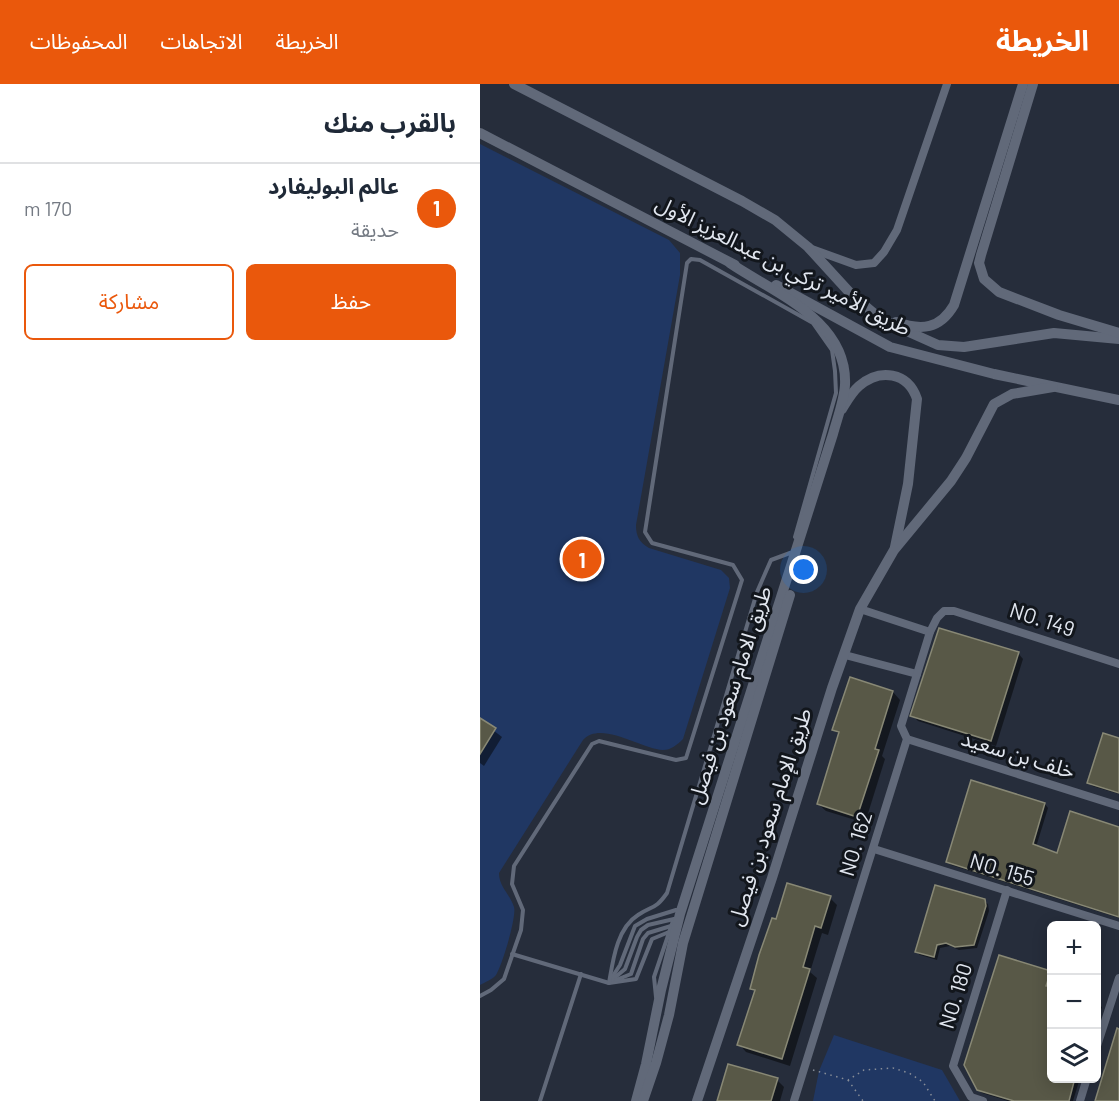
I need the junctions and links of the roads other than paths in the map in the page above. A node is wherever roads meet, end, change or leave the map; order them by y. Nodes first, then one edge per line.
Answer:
1 (514, 84) edge
2 (947, 84) edge
3 (1023, 84) edge
4 (1033, 84) edge
5 (480, 133) edge
6 (808, 247) junction
7 (730, 262) junction
8 (876, 315) junction
9 (1119, 333) edge
10 (1119, 339) edge
11 (1053, 387) junction
12 (1119, 400) edge
13 (839, 413) junction
14 (798, 544) junction
15 (894, 550) junction
16 (790, 553) junction
17 (860, 609) junction
18 (954, 611) joint
19 (930, 632) junction
20 (845, 655) junction
21 (1119, 663) edge
22 (917, 674) junction
23 (907, 739) junction
24 (1119, 806) edge
25 (874, 849) junction
26 (691, 873) junction
27 (1007, 890) junction
28 (676, 910) junction
29 (674, 919) junction
30 (672, 926) junction
31 (1119, 926) edge
32 (669, 932) junction
33 (512, 954) junction
34 (581, 974) junction
35 (1119, 978) edge
36 (609, 983) junction
37 (480, 996) edge
38 (658, 1007) junction
39 (1101, 1034) edge
40 (1085, 1083) edge
41 (540, 1101) edge
42 (636, 1101) edge
43 (643, 1101) edge
44 (697, 1101) edge
45 (794, 1101) edge
46 (983, 1101) edge
47 (1080, 1101) edge

1 - 6 main road, طريق الأمير تركي بن عبدالعزيز الأول
2 - 6 street
3 - 8 main road
4 - 9 main road
5 - 7 main road, طريق الأمير تركي بن عبدالعزيز الأول
6 - 8 main road, طريق الأمير تركي بن عبدالعزيز الأول
7 - 11 main road, طريق الأمير تركي بن عبدالعزيز الأول
7 - 13 main road
8 - 10 main road, طريق الأمير تركي بن عبدالعزيز الأول
11 - 12 main road, طريق الأمير تركي بن عبدالعزيز الأول
11 - 15 main road
13 - 14 main road, طريق الامام سعود بن فيصل
13 - 15 main road
14 - 26 main road, طريق الامام سعود بن فيصل
14 - 43 main road
15 - 17 main road, طريق الإمام سعود بن فيصل
16 - 26 lane
16 - 33 lane
16 - 36 lane
17 - 19 street
17 - 20 main road, طريق الإمام سعود بن فيصل
18 - 19 street, NO. 162
18 - 21 street, NO. 149
19 - 22 street, NO. 162
20 - 22 street
20 - 44 main road, طريق الإمام سعود بن فيصل
22 - 23 street, NO. 162
23 - 24 street, خلف بن سعيد
23 - 25 street, NO. 162
25 - 27 street, NO. 155
25 - 45 street, NO. 162
26 - 28 lane
26 - 38 main road, طريق الامام سعود بن فيصل
27 - 31 street, NO. 155
27 - 46 street, NO. 180
28 - 29 lane
28 - 36 lane
29 - 30 lane
29 - 36 lane
30 - 32 lane
30 - 36 lane
32 - 36 lane
32 - 38 lane
33 - 34 lane
33 - 37 lane
34 - 36 lane
34 - 41 lane
35 - 39 street
38 - 42 main road
40 - 47 street

